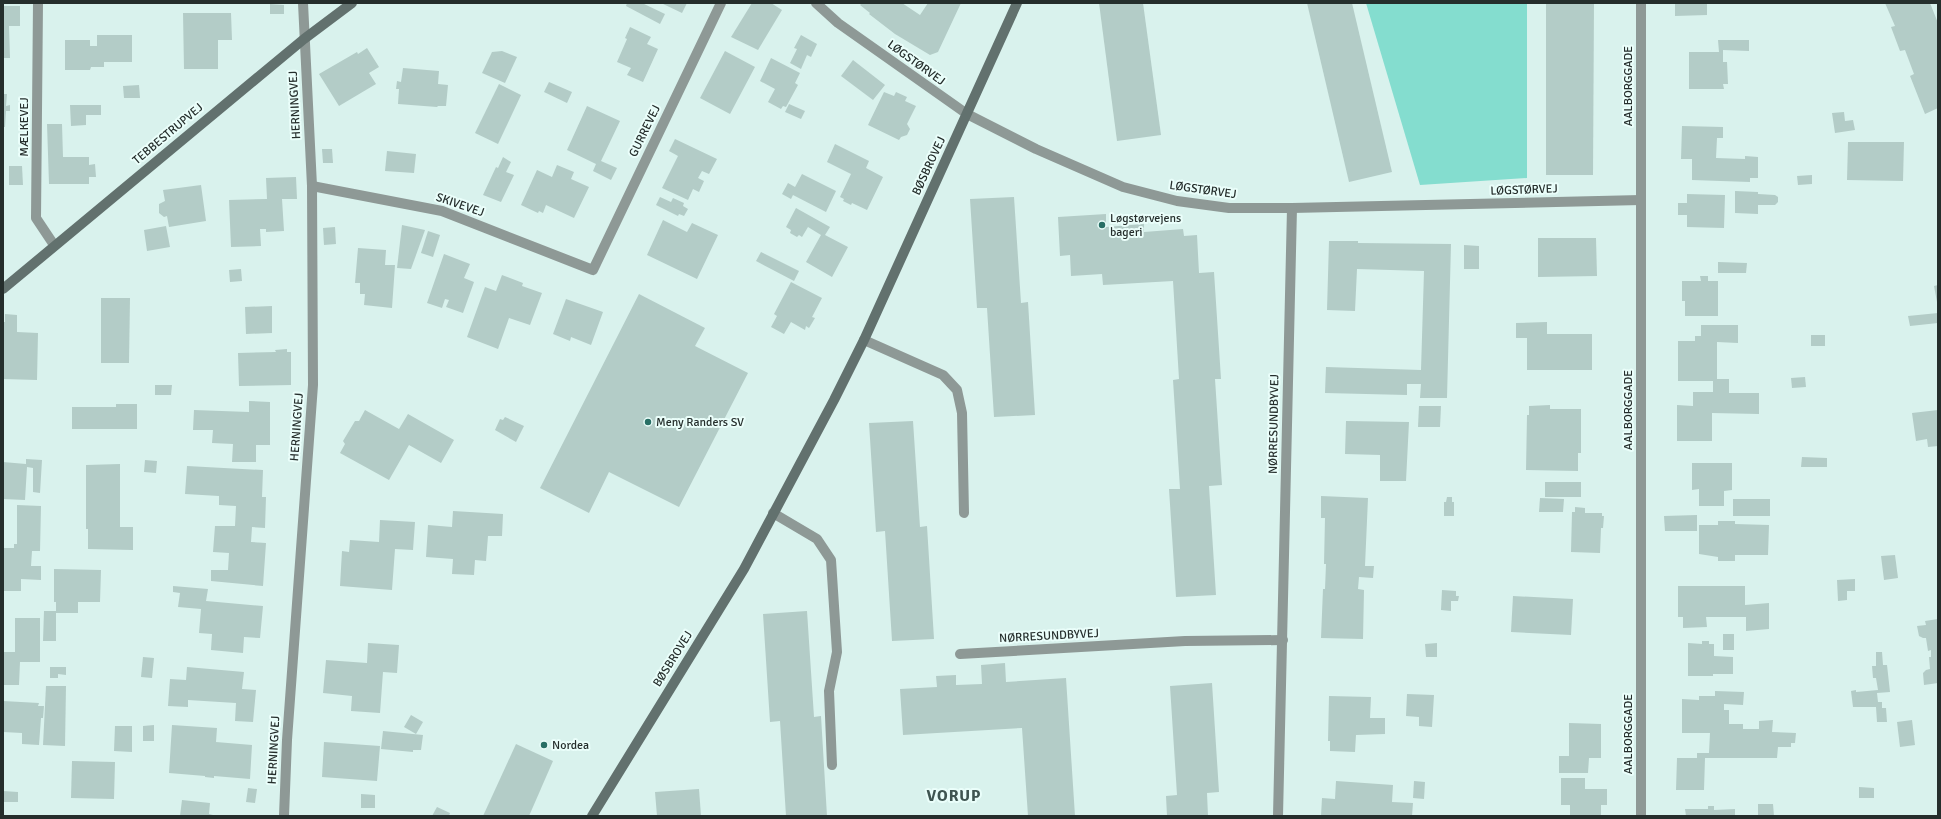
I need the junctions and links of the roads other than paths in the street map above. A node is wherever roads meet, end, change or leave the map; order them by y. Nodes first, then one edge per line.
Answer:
1 (38, 3) edge
2 (302, 3) edge
3 (352, 3) edge
4 (721, 3) edge
5 (816, 3) edge
6 (1017, 3) edge
7 (1641, 3) edge
8 (304, 39) junction
9 (967, 114) junction
10 (312, 186) junction
11 (1641, 200) junction
12 (1292, 208) junction
13 (54, 245) junction
14 (593, 270) joint
15 (3, 289) edge
16 (864, 340) junction
17 (964, 512) dead end
18 (773, 513) junction
19 (1283, 640) junction
20 (960, 654) dead end
21 (832, 765) dead end
22 (284, 816) edge
23 (592, 816) edge
24 (1278, 816) edge
25 (1641, 816) edge

1 - 13 street, MÆLKEVEJ
2 - 8 street, HERNINGVEJ
3 - 8 street, TEBBESTRUPVEJ
4 - 14 street, GURREVEJ
5 - 9 street, LØGSTØRVEJ
6 - 9 street, BØSBROVEJ
7 - 11 street, AALBORGGADE
8 - 10 street, HERNINGVEJ
8 - 13 street, TEBBESTRUPVEJ
9 - 12 street, LØGSTØRVEJ
9 - 16 street, BØSBROVEJ
10 - 14 street, SKIVEVEJ
10 - 22 street, HERNINGVEJ
11 - 12 street, LØGSTØRVEJ
11 - 25 street, AALBORGGADE
12 - 19 street, NØRRESUNDBYVEJ
13 - 15 street, TEBBESTRUPVEJ
16 - 17 street
16 - 18 street, BØSBROVEJ
18 - 21 street
18 - 23 street, BØSBROVEJ
19 - 20 street, NØRRESUNDBYVEJ
19 - 24 street, NØRRESUNDBYVEJ

